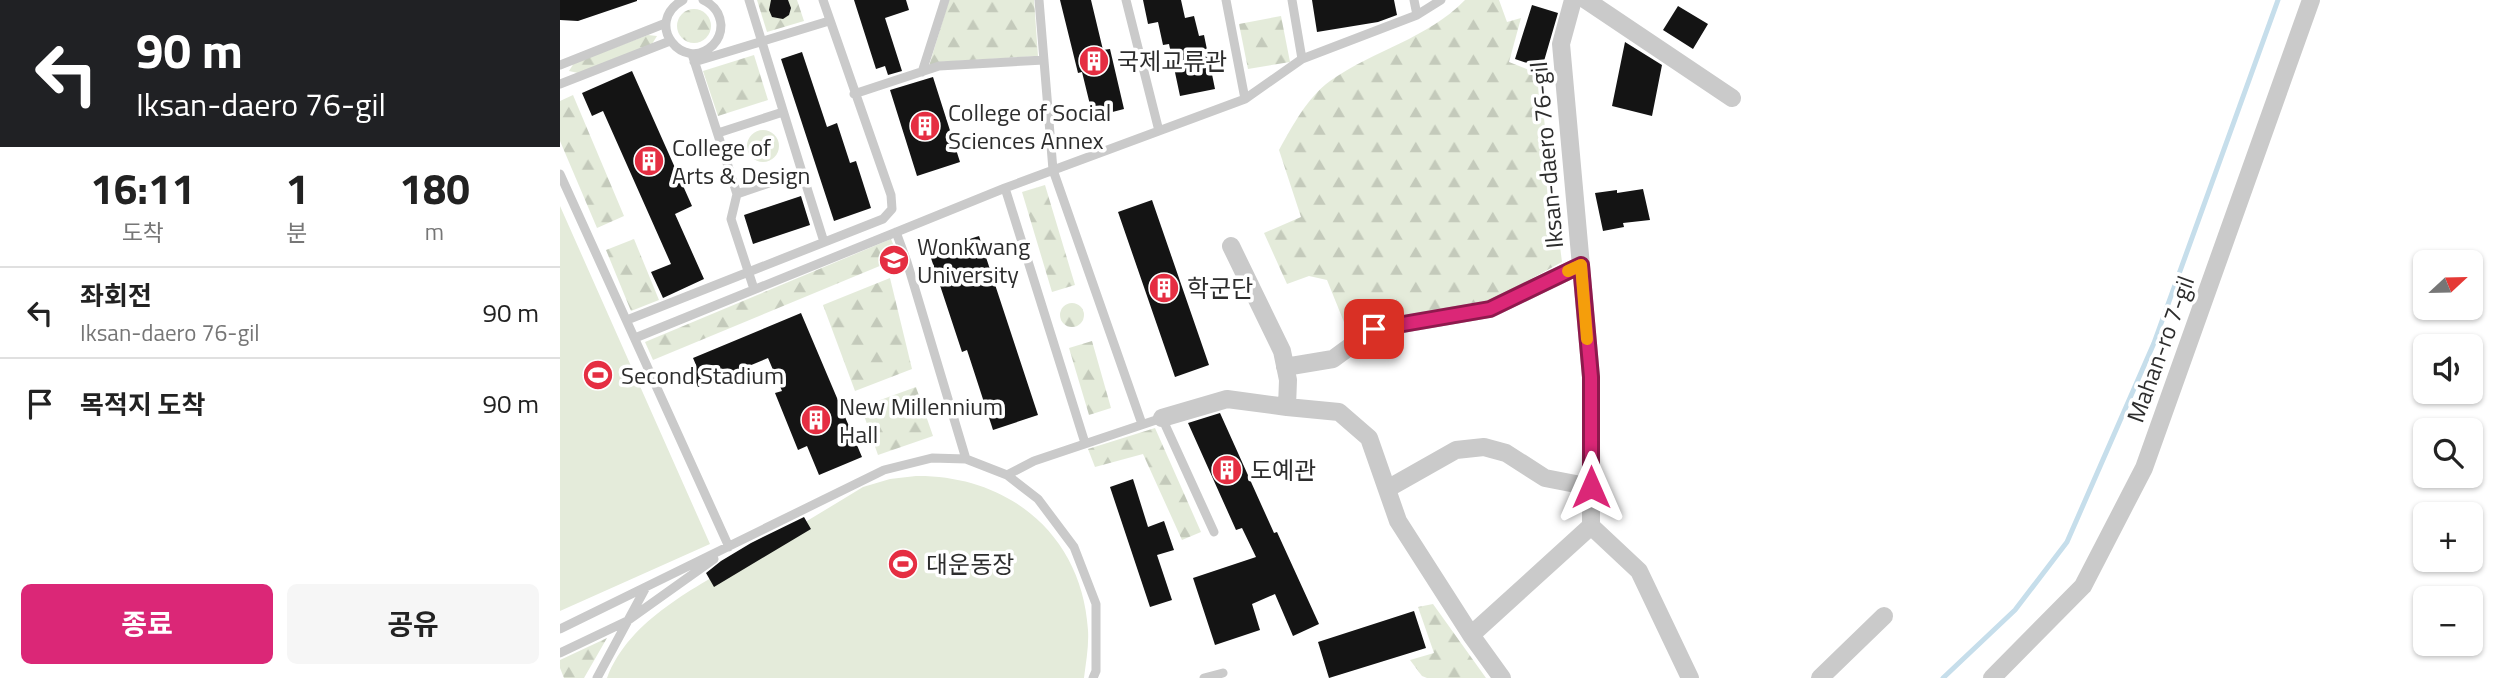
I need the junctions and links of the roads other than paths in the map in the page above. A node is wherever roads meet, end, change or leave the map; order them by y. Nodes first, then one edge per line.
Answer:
1 (682, 0) edge
2 (749, 0) edge
3 (823, 0) edge
4 (945, 0) edge
5 (1039, 0) edge
6 (1126, 0) edge
7 (1226, 0) edge
8 (1292, 0) edge
9 (1415, 0) edge
10 (1441, 0) edge
11 (1573, 0) edge
12 (1586, 0) edge
13 (2311, 0) edge
14 (709, 1) edge
15 (1417, 15) junction
16 (829, 21) junction
17 (666, 23) junction
18 (670, 41) junction
19 (761, 41) junction
20 (693, 58) junction
21 (1302, 59) junction
22 (1044, 61) junction
23 (560, 65) edge
24 (922, 72) junction
25 (560, 85) edge
26 (855, 94) junction
27 (1732, 98) dead end
28 (1245, 99) junction
29 (783, 112) junction
30 (1159, 131) junction
31 (718, 133) junction
32 (1053, 170) junction
33 (802, 172) junction
34 (560, 174) edge
35 (1005, 188) junction
36 (737, 194) junction
37 (895, 232) junction
38 (824, 242) junction
39 (1231, 246) dead end
40 (1581, 265) junction
41 (748, 271) junction
42 (754, 289) junction
43 (627, 320) junction
44 (635, 338) junction
45 (1285, 367) junction
46 (1287, 407) junction
47 (1162, 418) junction
48 (1142, 424) junction
49 (1084, 443) junction
50 (966, 460) junction
51 (1007, 475) junction
52 (1591, 487) junction
53 (1387, 489) junction
54 (1591, 526) junction
55 (1214, 532) dead end
56 (729, 547) junction
57 (646, 587) junction
58 (1884, 616) dead end
59 (627, 621) junction
60 (560, 629) edge
61 (1471, 635) junction
62 (560, 653) edge
63 (1223, 673) dead end
64 (597, 678) edge
65 (1093, 678) edge
66 (1203, 678) edge
67 (1502, 678) edge
68 (1690, 678) edge
69 (1820, 678) edge
70 (1992, 678) edge

1 - 17 lane
2 - 19 lane
3 - 16 lane
4 - 24 lane
5 - 22 lane
6 - 30 lane
7 - 28 lane
8 - 21 lane
9 - 15 lane
10 - 15 lane
11 - 40 street, Iksan-daero 76-gil
12 - 27 street
13 - 70 street, Mahan-ro 7-gil
14 - 20 lane
15 - 21 lane
16 - 19 lane
16 - 26 lane
17 - 18 lane
17 - 23 lane
18 - 20 lane
18 - 25 lane
19 - 20 lane
19 - 29 lane
20 - 31 lane
21 - 28 lane
22 - 24 lane
22 - 32 lane
24 - 26 lane
26 - 38 lane
28 - 30 lane
29 - 31 lane
29 - 33 lane
30 - 32 lane
31 - 36 lane
32 - 35 lane
32 - 48 lane
33 - 36 lane
33 - 38 lane
34 - 43 lane
35 - 37 lane
35 - 49 lane
36 - 41 lane
37 - 42 lane
37 - 50 lane
38 - 41 lane
39 - 45 street
40 - 45 street, Iksan-daero 76-gil
40 - 52 street, Iksan-daero 76-gil
41 - 42 lane
41 - 43 lane
42 - 44 lane
43 - 44 lane
44 - 56 lane
45 - 46 street
46 - 47 street
46 - 53 street
47 - 48 lane
47 - 55 lane
48 - 49 lane
49 - 51 lane
50 - 51 lane
50 - 56 lane
51 - 65 lane
52 - 53 street
52 - 54 street, Iksan-daero 76-gil
53 - 61 street
54 - 61 street
54 - 68 street
56 - 57 lane
56 - 59 lane
57 - 59 lane
57 - 60 lane
58 - 69 street
59 - 62 lane
59 - 64 lane
61 - 67 street
63 - 66 lane

